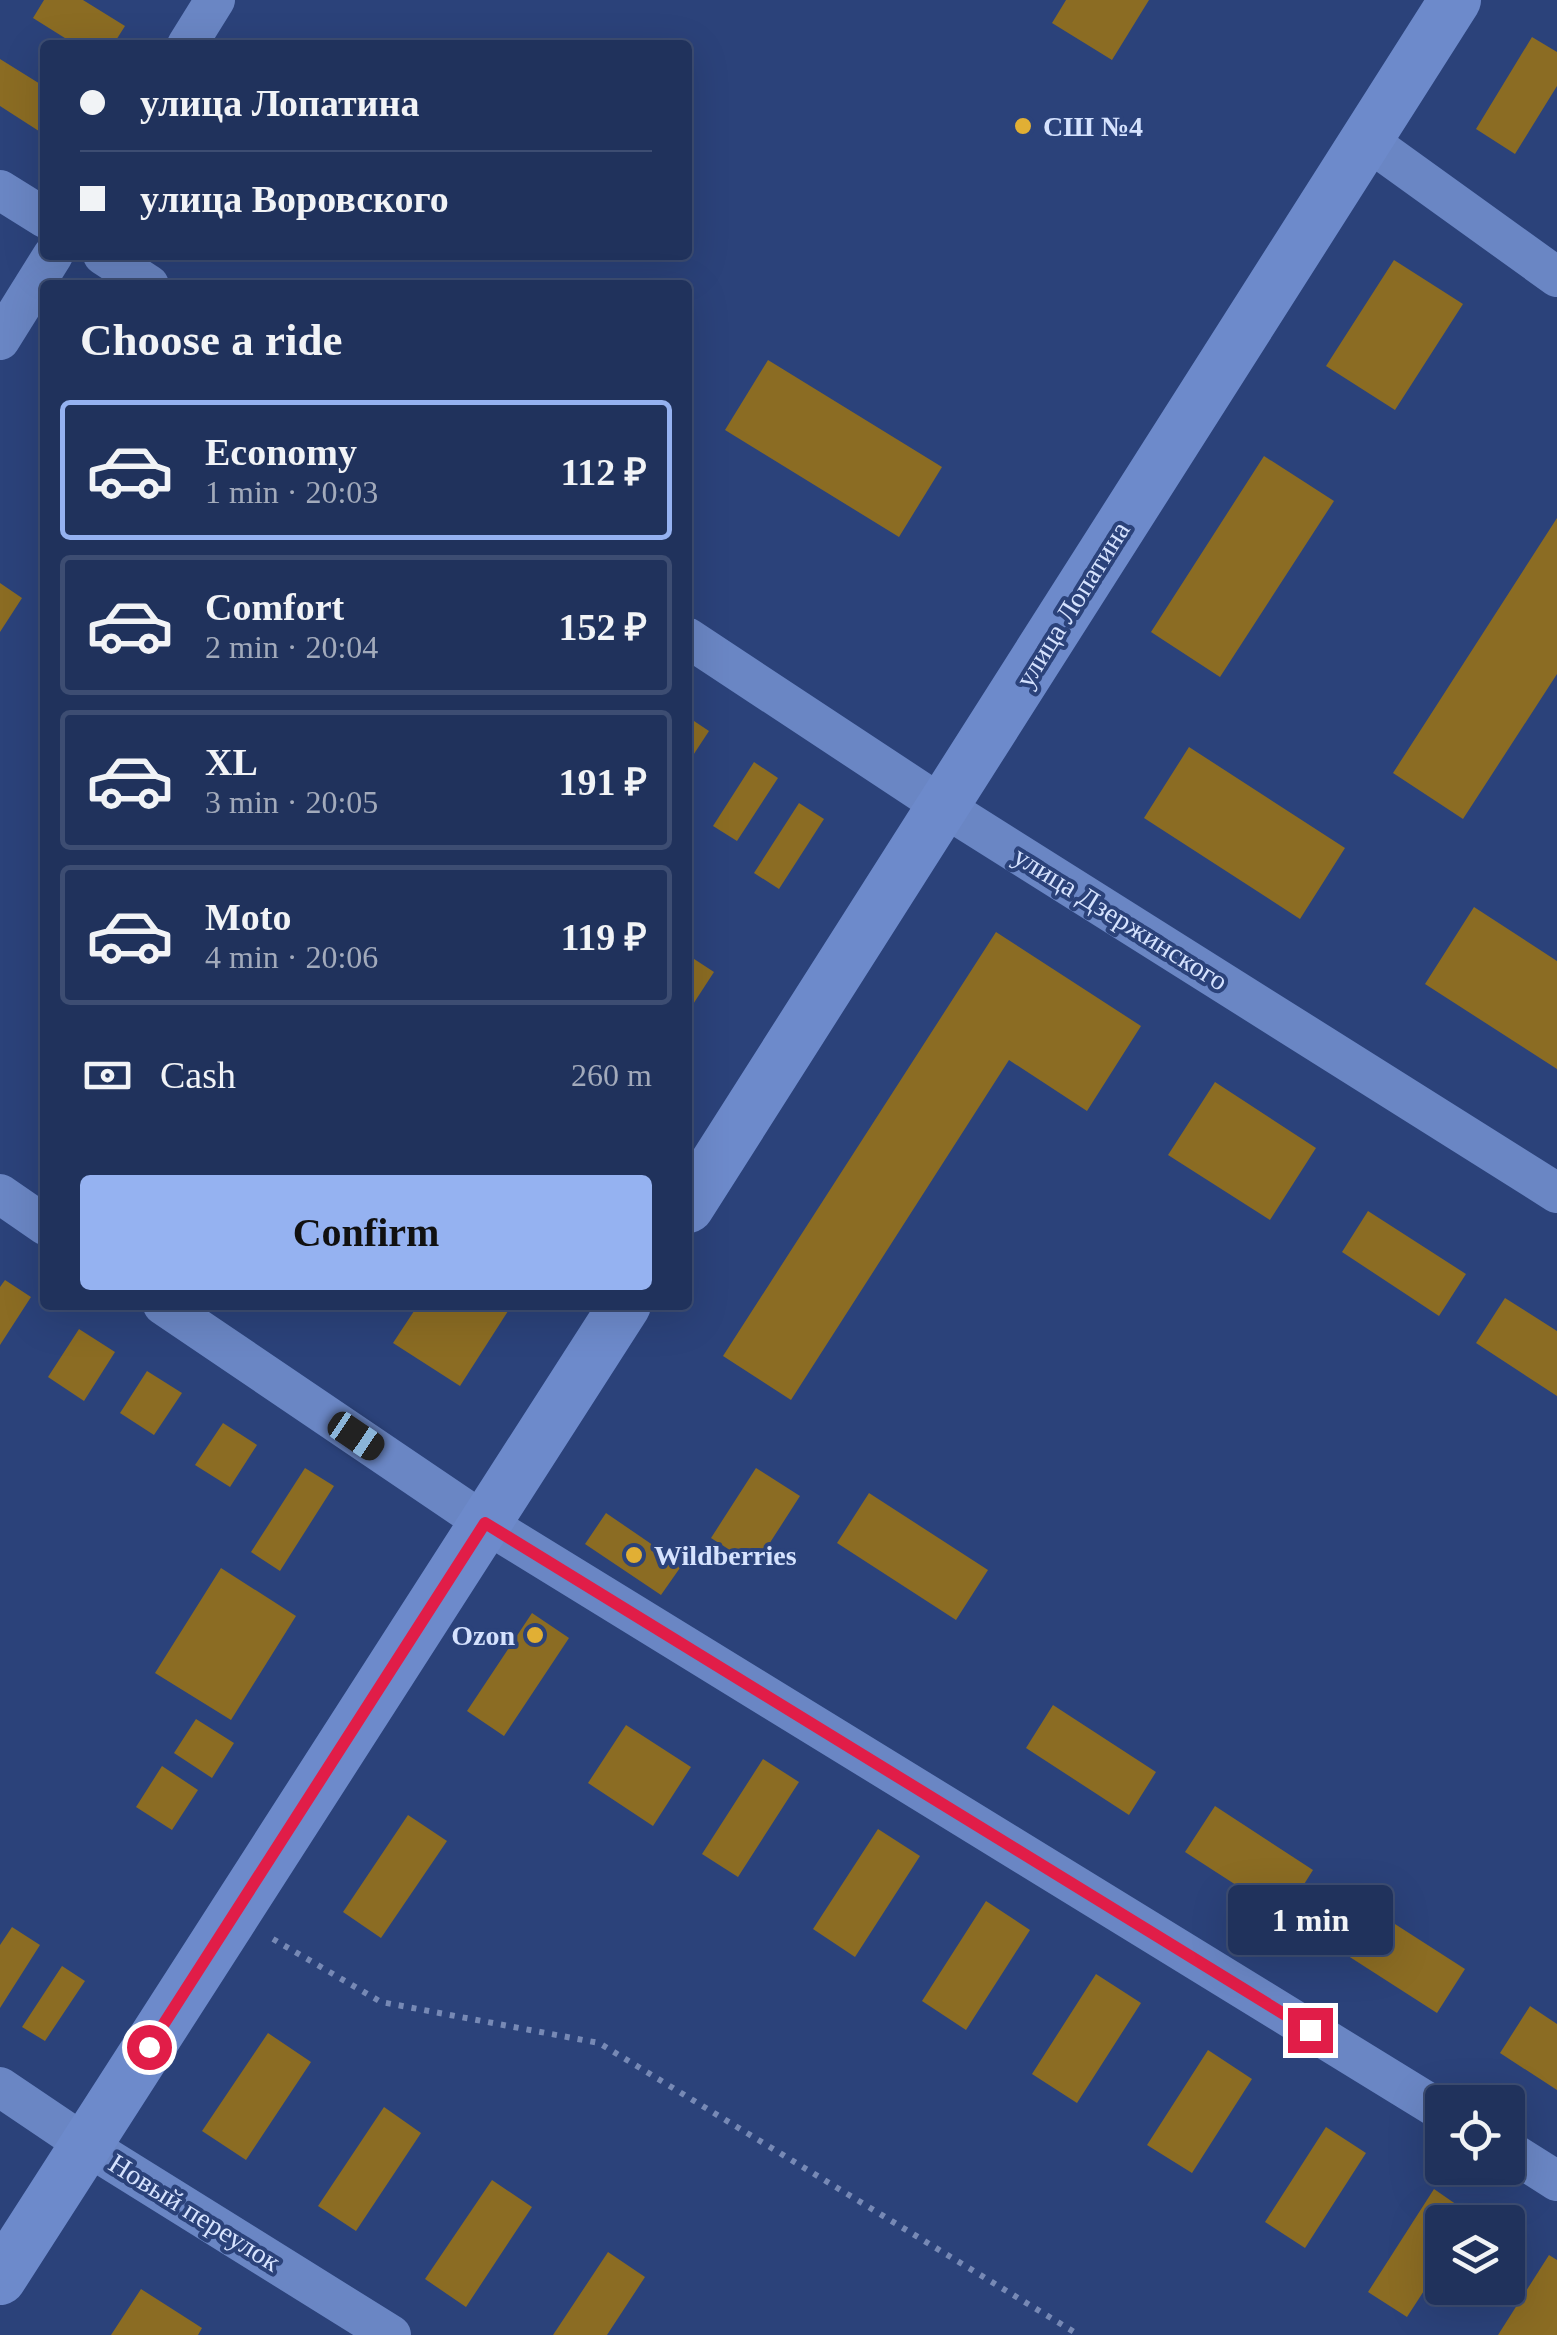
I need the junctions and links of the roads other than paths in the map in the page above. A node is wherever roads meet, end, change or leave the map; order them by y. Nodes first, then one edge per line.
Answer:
1 (216, 0) edge
2 (1455, 0) edge
3 (190, 40) edge
4 (1364, 138) junction
5 (0, 190) edge
6 (40, 215) edge
7 (51, 260) edge
8 (110, 260) edge
9 (1557, 276) edge
10 (140, 280) edge
11 (0, 340) edge
12 (692, 641) edge
13 (944, 806) junction
14 (1557, 1193) edge
15 (0, 1194) edge
16 (692, 1201) edge
17 (40, 1221) edge
18 (171, 1310) edge
19 (622, 1310) edge
20 (485, 1523) junction
21 (0, 2087) edge
22 (1425, 2100) edge
23 (86, 2144) junction
24 (1525, 2161) edge
25 (1557, 2181) edge
26 (0, 2279) edge
27 (391, 2335) edge

1 - 3 street
2 - 4 main road, улица Лопатина
4 - 9 street
4 - 13 main road, улица Лопатина
5 - 6 street
7 - 11 street
8 - 10 street
12 - 13 street, улица Дзержинского
13 - 14 street, улица Дзержинского
13 - 16 main road, улица Лопатина
15 - 17 street
18 - 20 street
19 - 20 main road
20 - 22 street
20 - 23 main road
21 - 23 street, Новый переулок
23 - 26 main road
23 - 27 street, Новый переулок
24 - 25 street

